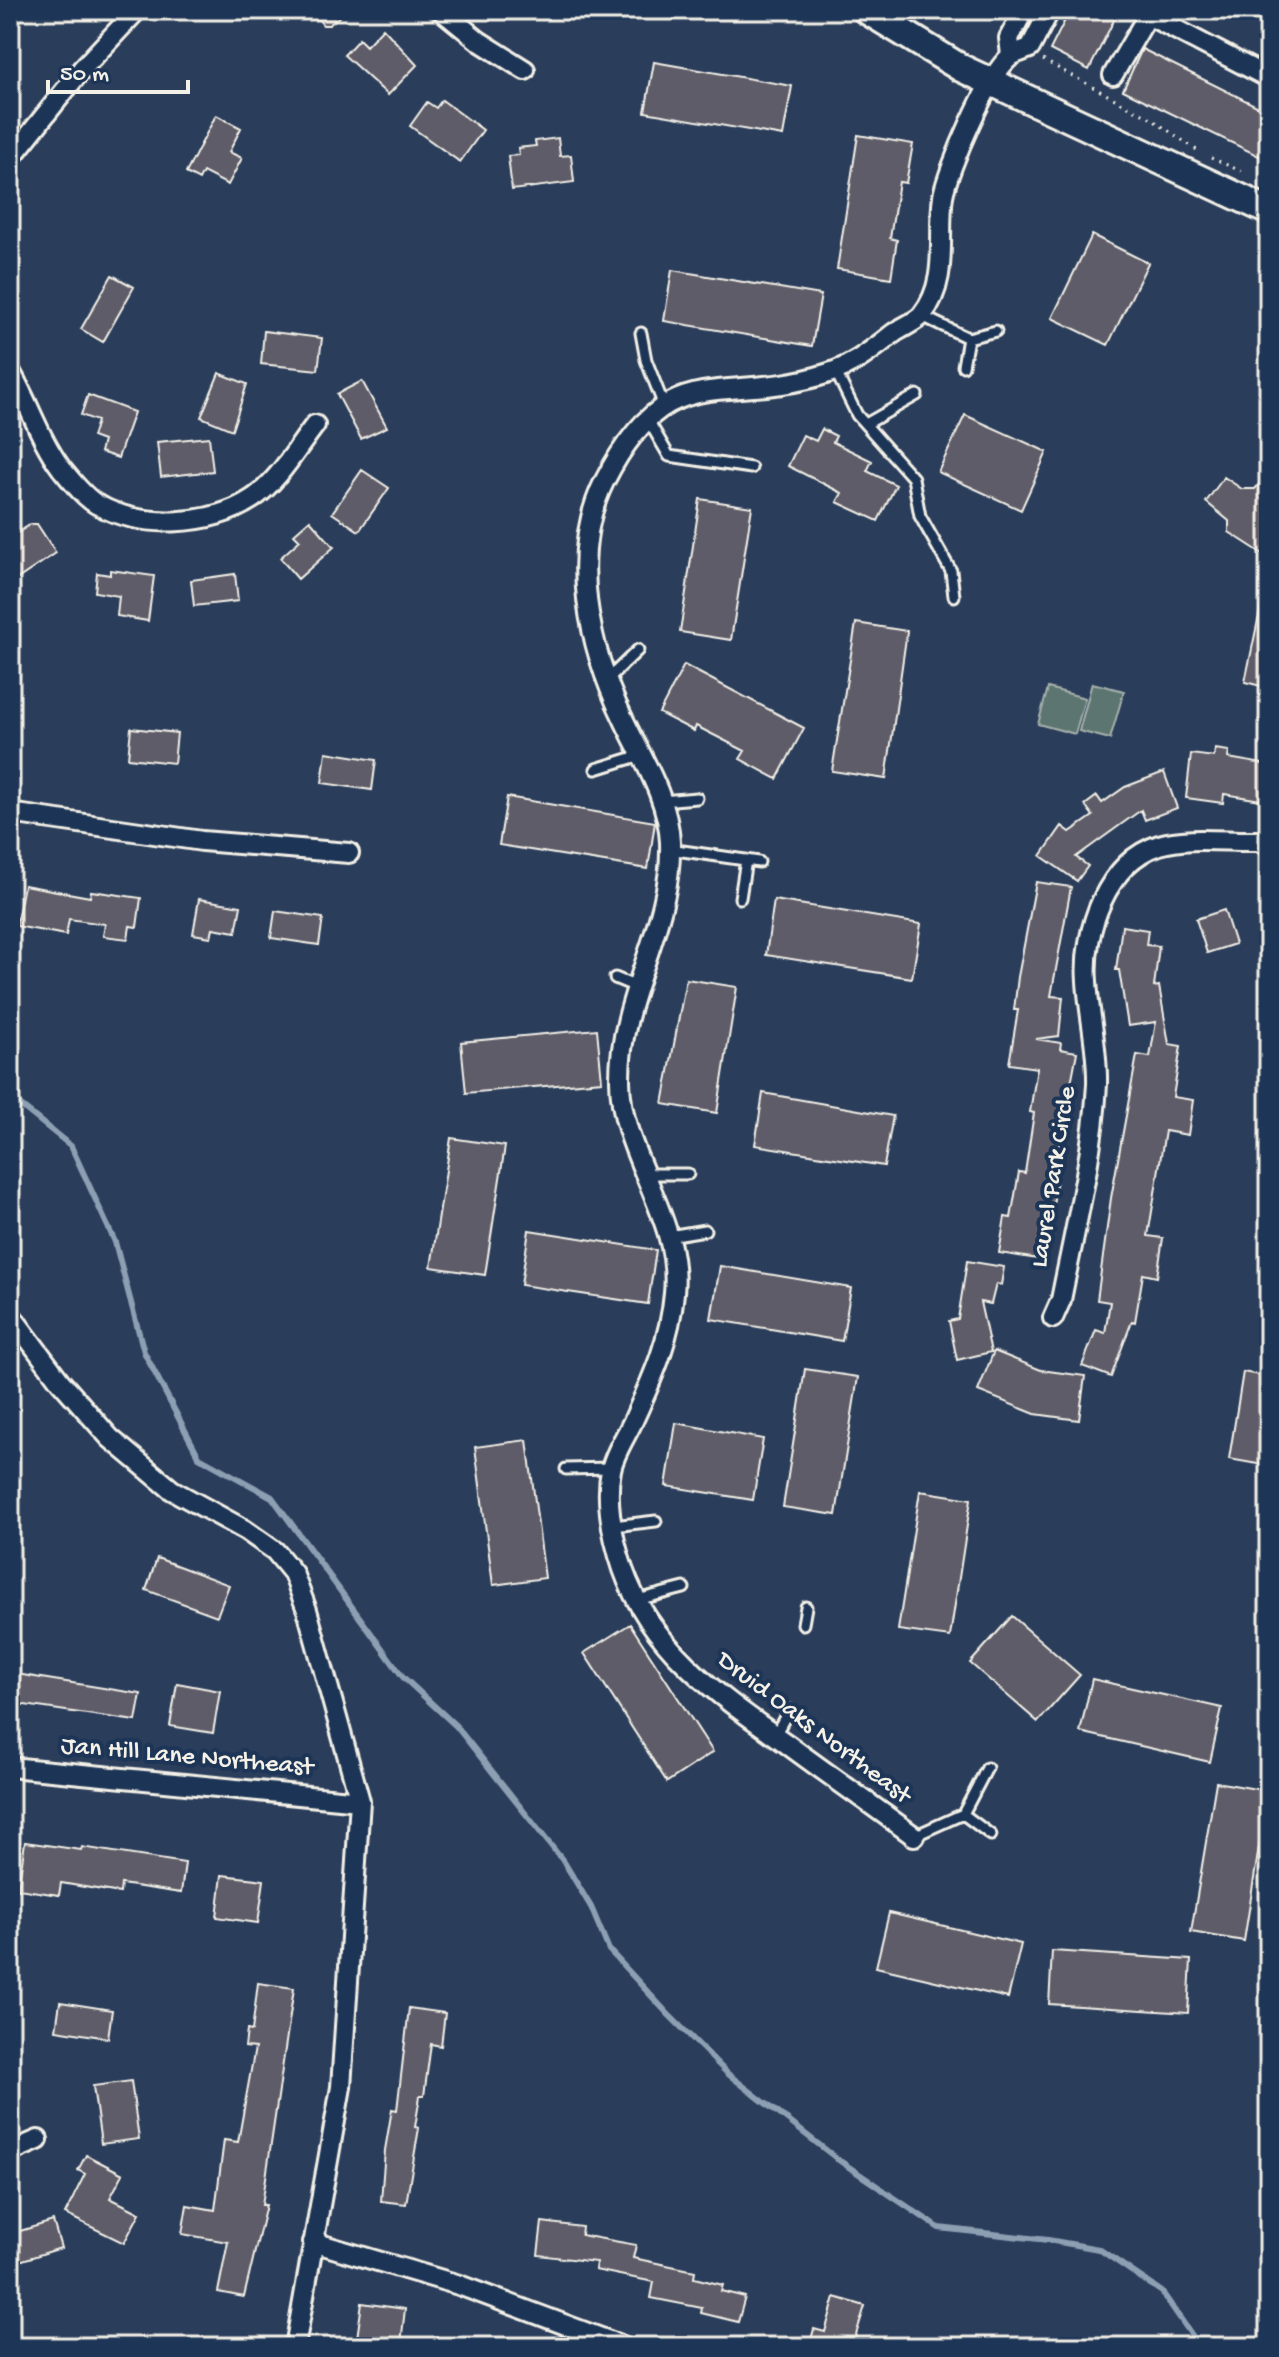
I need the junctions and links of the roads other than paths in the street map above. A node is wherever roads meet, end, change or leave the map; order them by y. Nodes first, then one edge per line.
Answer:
1 (137, 10) edge
2 (441, 10) edge
3 (866, 10) edge
4 (1024, 10) edge
5 (1050, 10) edge
6 (1150, 12) edge
7 (1011, 55) junction
8 (525, 70) dead end
9 (1113, 75) dead end
10 (1269, 78) edge
11 (989, 82) junction
12 (10, 159) edge
13 (1269, 211) edge
14 (922, 316) junction
15 (996, 331) dead end
16 (641, 333) dead end
17 (968, 338) junction
18 (963, 366) dead end
19 (835, 370) junction
20 (10, 371) edge
21 (917, 395) dead end
22 (664, 406) junction
23 (646, 417) junction
24 (866, 424) junction
25 (315, 425) dead end
26 (751, 468) dead end
27 (954, 596) dead end
28 (638, 650) dead end
29 (607, 680) junction
30 (641, 755) junction
31 (596, 769) dead end
32 (697, 798) dead end
33 (660, 801) junction
34 (10, 813) edge
35 (1269, 844) edge
36 (669, 849) junction
37 (349, 853) dead end
38 (746, 860) junction
39 (759, 862) dead end
40 (740, 898) dead end
41 (615, 978) dead end
42 (634, 986) junction
43 (646, 1174) junction
44 (688, 1174) dead end
45 (705, 1230) dead end
46 (669, 1236) junction
47 (10, 1314) edge
48 (1053, 1318) dead end
49 (611, 1468) junction
50 (566, 1469) dead end
51 (656, 1521) dead end
52 (613, 1526) junction
53 (684, 1588) dead end
54 (637, 1600) junction
55 (806, 1607) dead end
56 (803, 1624) dead end
57 (789, 1710) dead end
58 (775, 1735) junction
59 (10, 1767) edge
60 (987, 1768) dead end
61 (360, 1801) junction
62 (963, 1814) junction
63 (991, 1835) dead end
64 (914, 1836) joint
65 (38, 2140) dead end
66 (10, 2152) edge
67 (313, 2242) junction
68 (617, 2345) edge
69 (295, 2347) edge

1 - 12 street
2 - 8 street
3 - 11 main road
4 - 7 street
5 - 7 street
6 - 9 street
6 - 10 street
7 - 11 street
11 - 13 main road
11 - 14 street
14 - 17 lane
14 - 19 street, Druid Oaks Northeast
15 - 17 lane
16 - 22 lane
17 - 18 lane
19 - 22 street, Druid Oaks Northeast
19 - 24 lane
20 - 25 street
21 - 24 lane
22 - 23 street, Druid Oaks Northeast
23 - 26 lane
23 - 29 street, Druid Oaks Northeast
24 - 27 lane
28 - 29 lane
29 - 30 street, Druid Oaks Northeast
30 - 31 lane
30 - 33 street, Druid Oaks Northeast
32 - 33 lane
33 - 36 street, Druid Oaks Northeast
34 - 37 street
35 - 48 street, Laurel Park Circle
36 - 38 lane
36 - 42 street, Druid Oaks Northeast
38 - 39 lane
38 - 40 lane
41 - 42 lane
42 - 43 street, Druid Oaks Northeast
43 - 44 lane
43 - 46 street, Druid Oaks Northeast
45 - 46 lane
46 - 49 street, Druid Oaks Northeast
47 - 61 street
49 - 50 lane
49 - 52 street, Druid Oaks Northeast
51 - 52 lane
52 - 54 street, Druid Oaks Northeast
53 - 54 lane
54 - 58 street, Druid Oaks Northeast
55 - 56 lane
57 - 58 lane
58 - 64 street, Druid Oaks Northeast
59 - 61 street, Jan Hill Lane Northeast
60 - 62 lane
61 - 67 street
62 - 63 lane
62 - 64 lane
65 - 66 street
67 - 68 street
67 - 69 street

